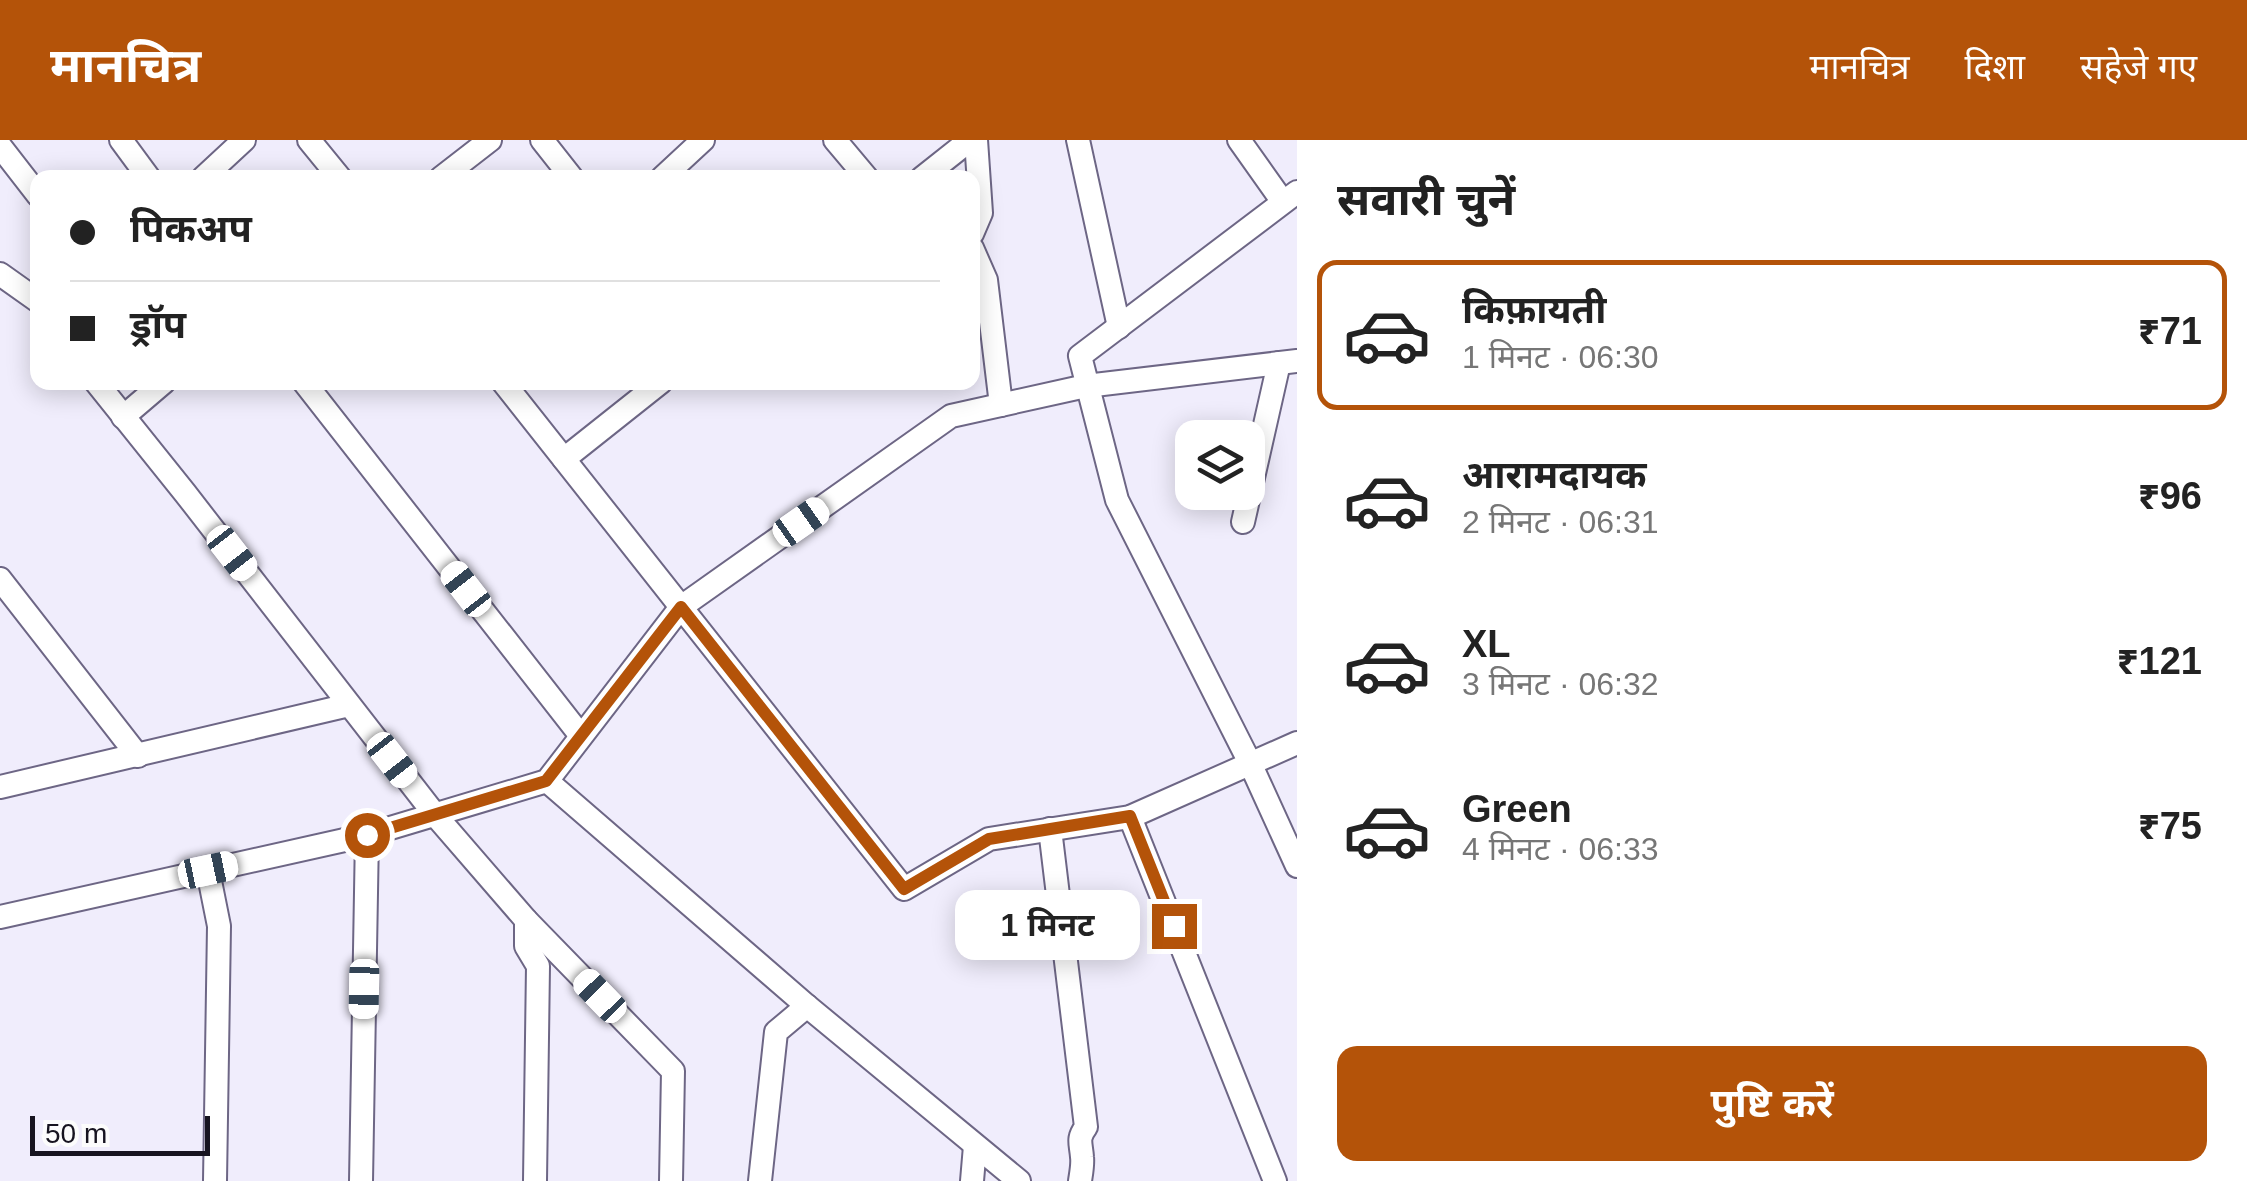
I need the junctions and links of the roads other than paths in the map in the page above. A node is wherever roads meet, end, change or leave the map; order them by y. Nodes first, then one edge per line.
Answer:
1 (120, 140) edge
2 (244, 140) edge
3 (310, 140) edge
4 (490, 140) edge
5 (542, 140) edge
6 (703, 140) edge
7 (836, 140) edge
8 (973, 140) edge
9 (1078, 140) edge
10 (1239, 140) edge
11 (0, 146) edge
12 (143, 170) edge
13 (212, 170) edge
14 (334, 170) edge
15 (451, 170) edge
16 (566, 170) edge
17 (671, 170) edge
18 (861, 170) edge
19 (933, 170) edge
20 (976, 170) edge
21 (30, 185) edge
22 (1290, 197) edge
23 (980, 266) edge
24 (0, 274) edge
25 (30, 296) edge
26 (1118, 327) junction
27 (1288, 362) edge
28 (1086, 386) junction
29 (102, 390) edge
30 (154, 390) edge
31 (310, 390) edge
32 (509, 390) edge
33 (651, 390) edge
34 (1001, 405) junction
35 (123, 416) junction
36 (564, 459) junction
37 (1243, 522) dead end
38 (0, 579) edge
39 (681, 607) junction
40 (350, 705) junction
41 (581, 736) junction
42 (1297, 743) edge
43 (138, 756) junction
44 (1250, 764) junction
45 (546, 781) junction
46 (0, 786) edge
47 (436, 816) junction
48 (1130, 816) junction
49 (1050, 829) junction
50 (367, 835) junction
51 (1297, 866) edge
52 (208, 870) junction
53 (0, 918) edge
54 (526, 920) junction
55 (807, 1006) junction
56 (975, 1146) junction
57 (215, 1181) edge
58 (361, 1181) edge
59 (535, 1181) edge
60 (671, 1181) edge
61 (760, 1181) edge
62 (972, 1181) edge
63 (1018, 1181) edge
64 (1080, 1181) edge
65 (1276, 1181) edge

1 - 12 street
2 - 13 street
3 - 14 street
4 - 15 street
5 - 16 street
6 - 17 street
7 - 18 street
8 - 19 street
8 - 20 street
9 - 26 street
10 - 22 street
11 - 21 street
22 - 26 street
23 - 34 street
24 - 25 street
26 - 28 street
27 - 28 street
27 - 37 street
28 - 34 street
28 - 44 street
29 - 35 street
30 - 35 street
31 - 41 street
32 - 36 street
33 - 36 street
34 - 39 street
35 - 40 street
36 - 39 street
38 - 43 street
39 - 41 street
39 - 49 street
40 - 43 street
40 - 47 street
41 - 45 street
42 - 44 street
43 - 46 street
44 - 48 street
44 - 51 street
45 - 47 street
45 - 55 street
47 - 50 street
47 - 54 street
48 - 49 street
48 - 65 street
49 - 64 street
50 - 52 street
50 - 58 street
52 - 53 street
52 - 57 street
54 - 59 street
54 - 60 street
55 - 56 street
55 - 61 street
56 - 62 street
56 - 63 street

